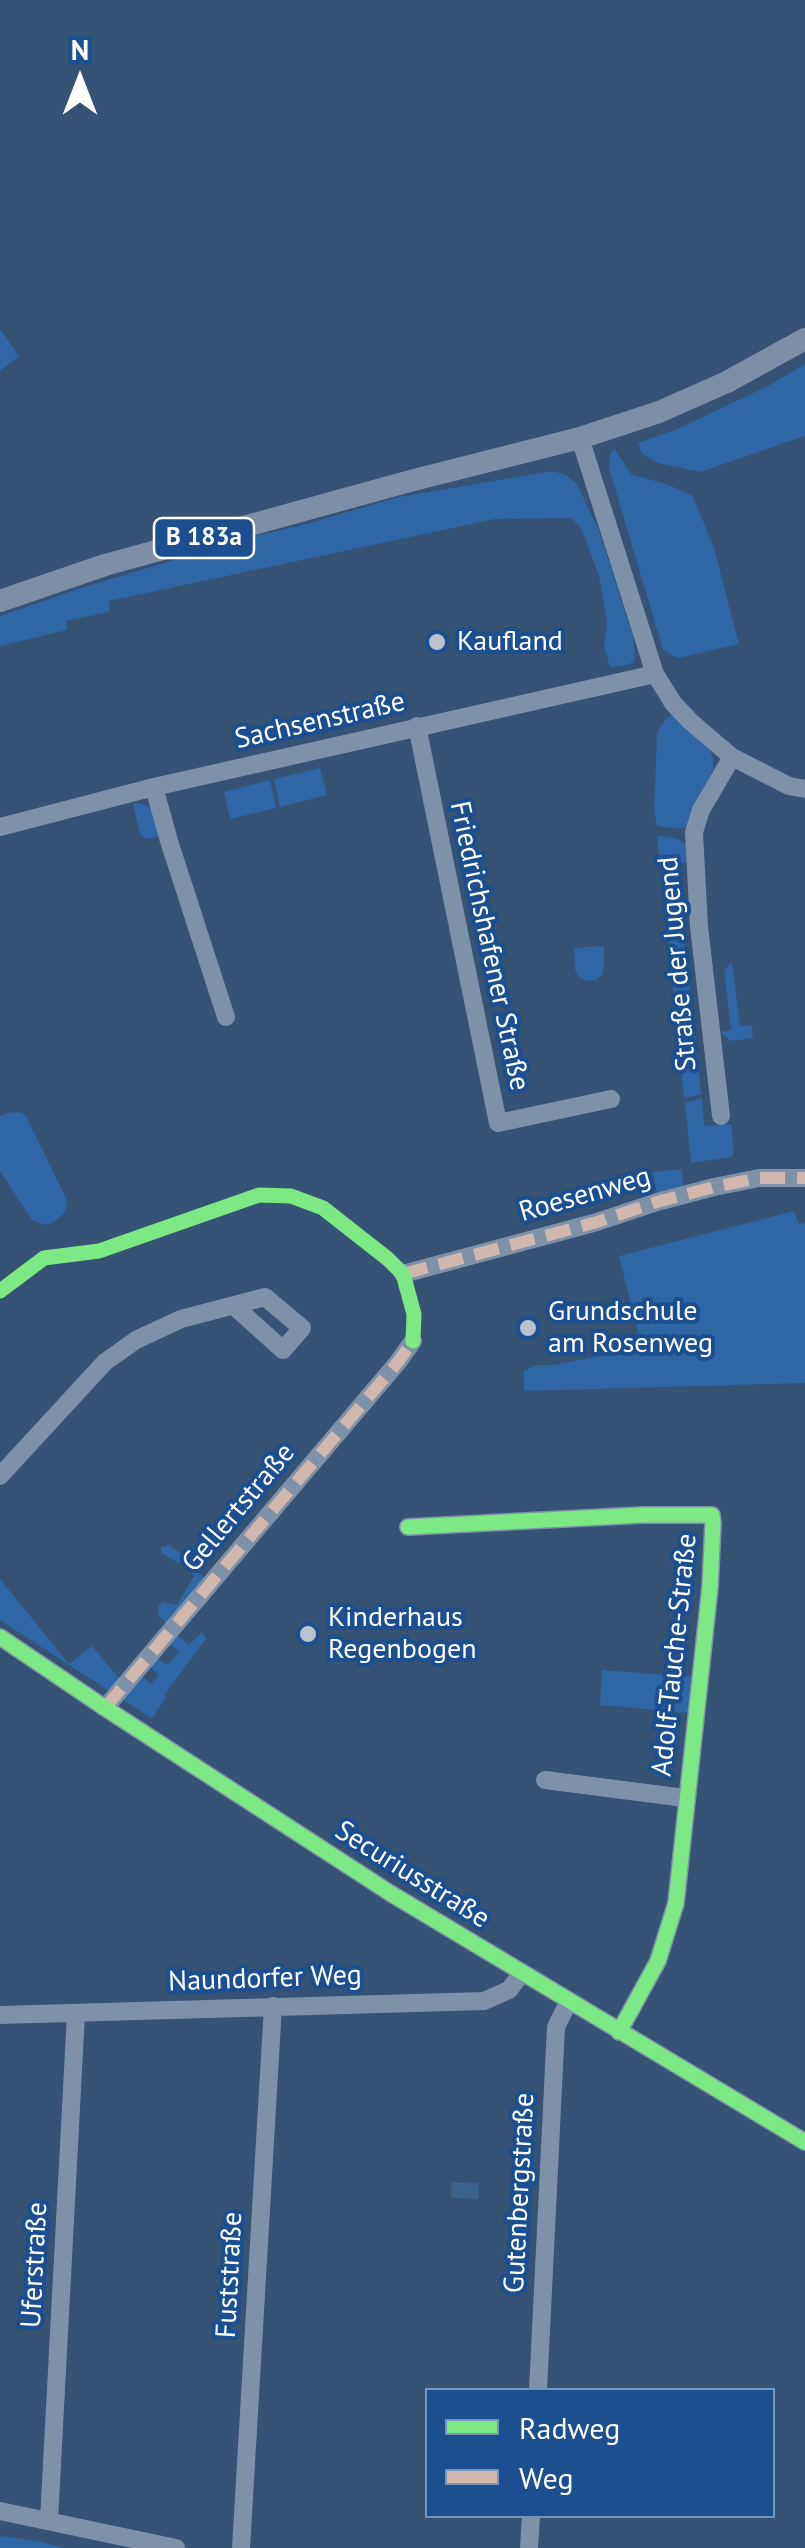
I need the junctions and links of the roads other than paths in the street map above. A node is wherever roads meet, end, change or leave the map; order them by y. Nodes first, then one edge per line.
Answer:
1 (805, 338) edge
2 (580, 438) junction
3 (0, 601) edge
4 (654, 674) junction
5 (416, 726) junction
6 (732, 757) junction
7 (154, 787) junction
8 (805, 788) edge
9 (0, 828) edge
10 (226, 1017) dead end
11 (611, 1100) dead end
12 (721, 1116) dead end
13 (805, 1178) edge
14 (403, 1274) dead end
15 (234, 1306) dead end
16 (412, 1341) dead end
17 (0, 1476) edge
18 (408, 1526) dead end
19 (0, 1637) edge
20 (105, 1708) junction
21 (545, 1780) dead end
22 (686, 1798) junction
23 (522, 1973) junction
24 (569, 2002) junction
25 (272, 2006) junction
26 (76, 2014) junction
27 (0, 2015) edge
28 (619, 2032) junction
29 (805, 2142) edge
30 (538, 2388) edge
31 (0, 2511) edge
32 (531, 2518) edge
33 (48, 2520) junction
34 (176, 2548) edge
35 (241, 2548) edge
36 (529, 2548) edge

1 - 2 main road, B 183a
2 - 3 main road, B 183a
2 - 4 street
4 - 5 street, Sachsenstraße
4 - 6 street
5 - 7 street, Sachsenstraße
5 - 11 street, Friedrichshafener Straße
6 - 8 street
6 - 12 street, Straße der Jugend
7 - 9 street, Sachsenstraße
7 - 10 street
13 - 14 street, Roesenweg
15 - 17 street
16 - 20 street, Gellertstraße
18 - 22 street, Adolf-Tauche-Straße
19 - 20 street, Securiusstraße
20 - 23 street, Securiusstraße
21 - 22 street, Adolf-Tauche-Straße
22 - 28 street, Adolf-Tauche-Straße
23 - 24 street, Securiusstraße
23 - 25 street, Naundorfer Weg
24 - 28 street, Securiusstraße
24 - 30 street, Gutenbergstraße
25 - 26 street, Naundorfer Weg
25 - 35 street, Fuststraße
26 - 27 street, Naundorfer Weg
26 - 33 street, Uferstraße
28 - 29 street, Securiusstraße
31 - 33 street
32 - 36 street
33 - 34 street

